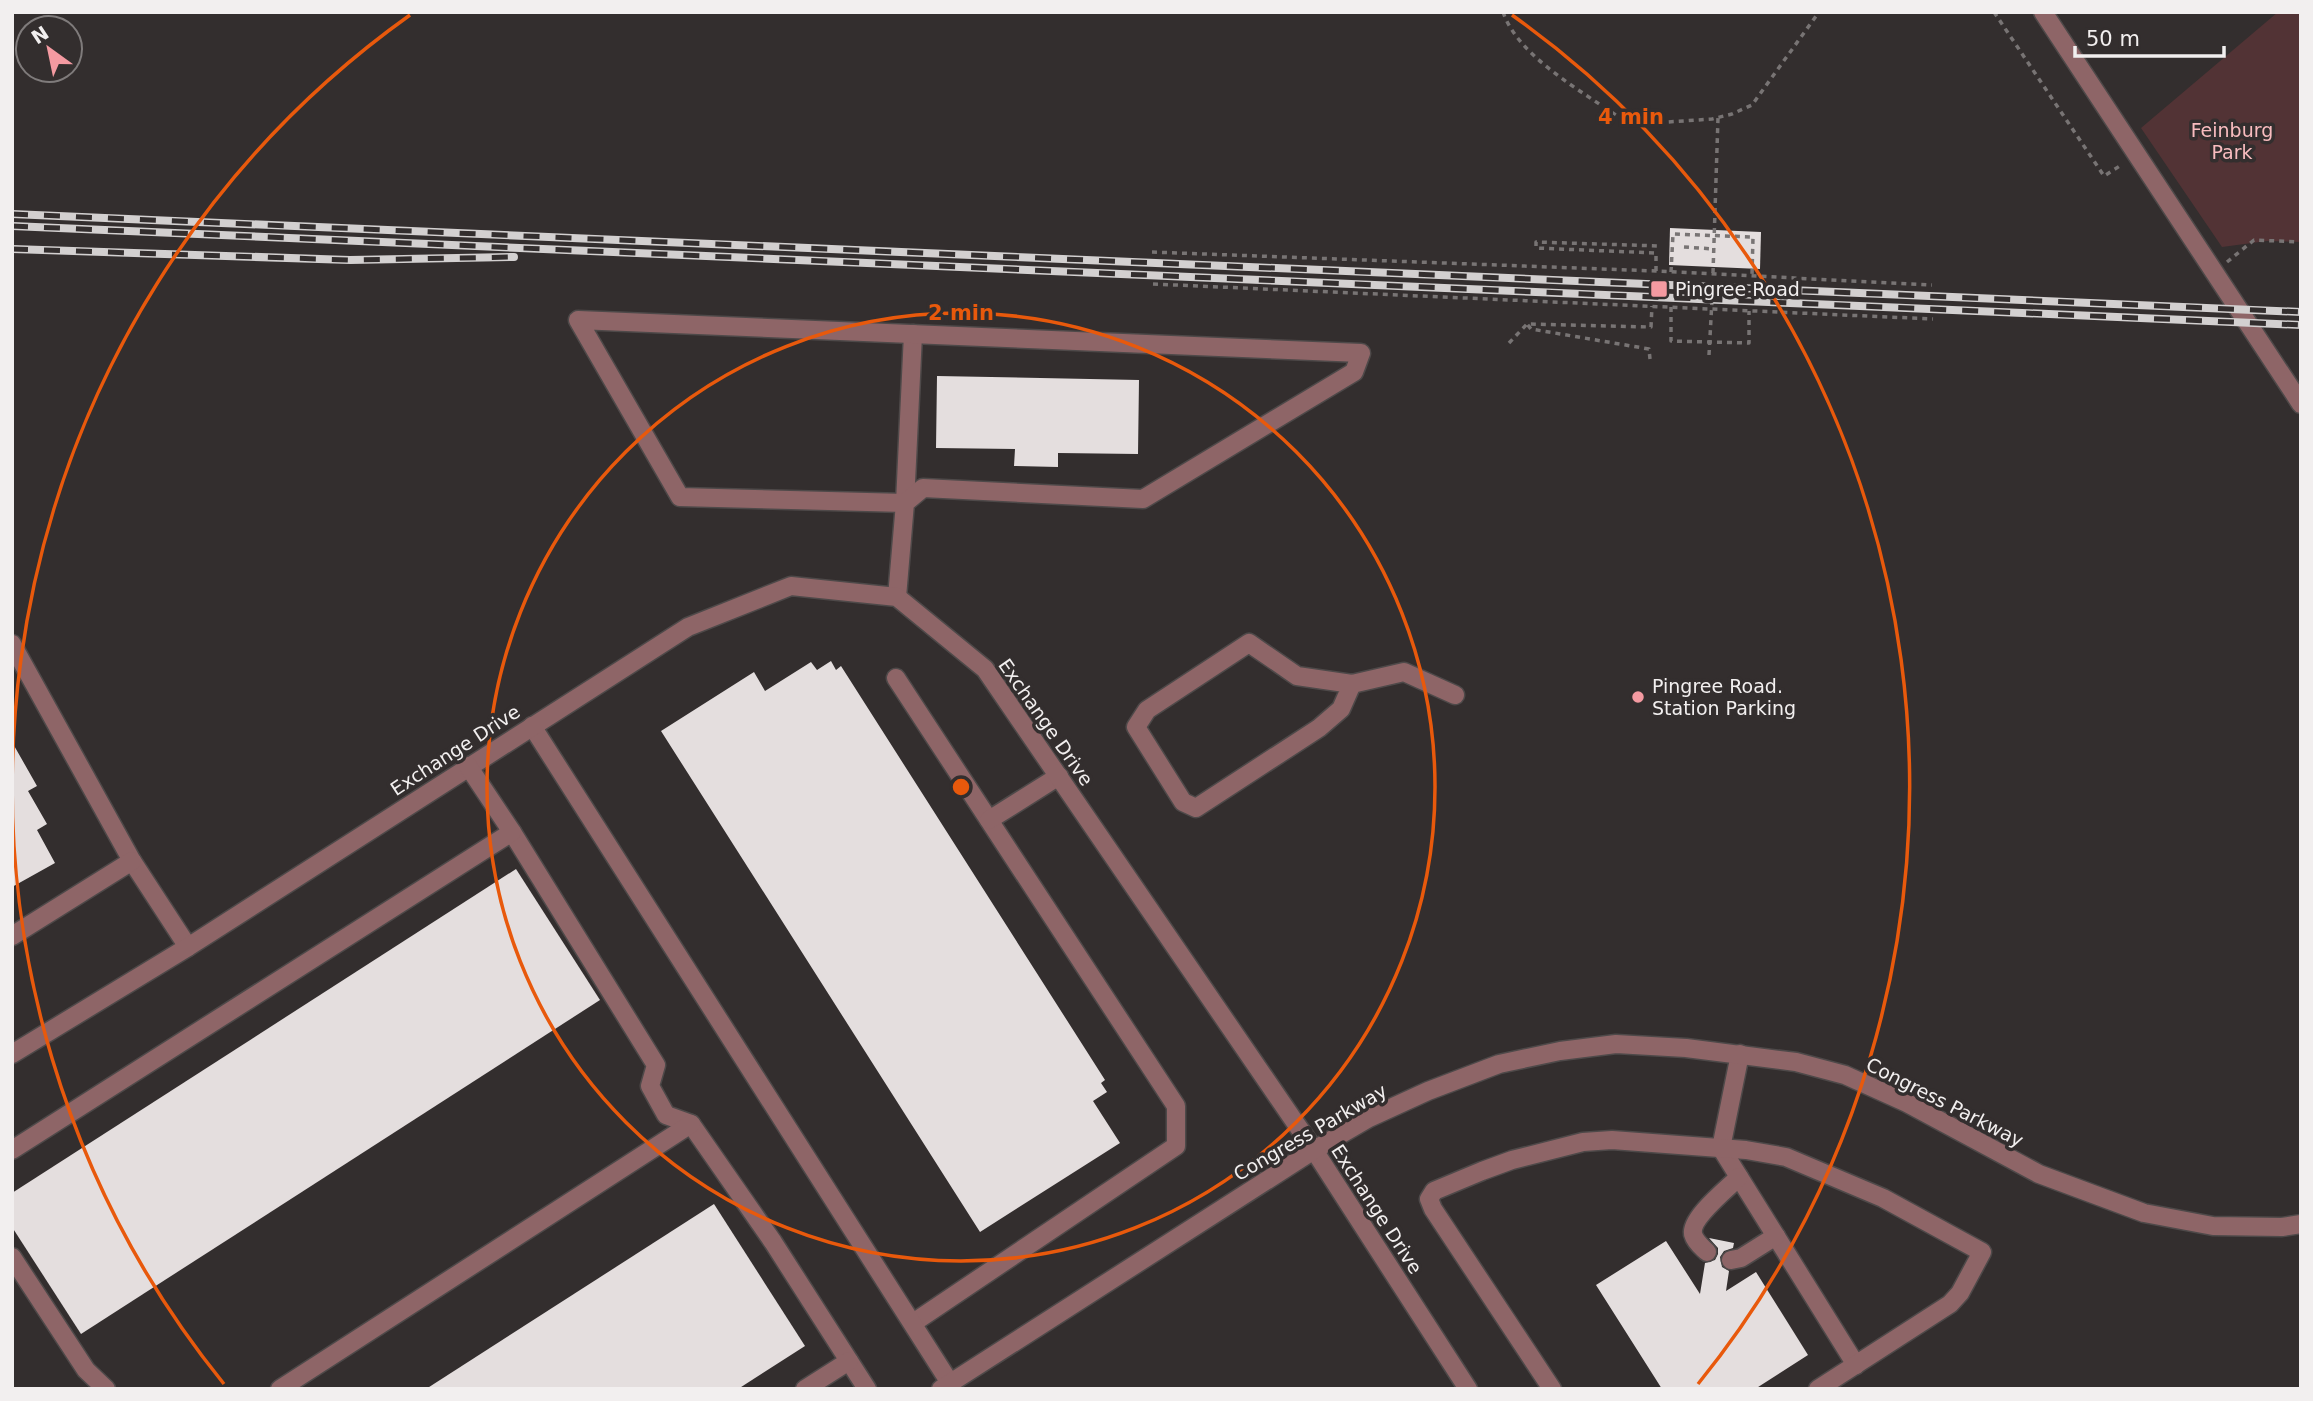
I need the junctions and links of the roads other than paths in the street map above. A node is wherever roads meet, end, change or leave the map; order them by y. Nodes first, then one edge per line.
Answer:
1 (2043, 12) edge
2 (913, 334) junction
3 (2301, 404) edge
4 (905, 503) junction
5 (897, 597) junction
6 (12, 644) edge
7 (896, 678) dead end
8 (1352, 684) junction
9 (1455, 695) dead end
10 (532, 726) junction
11 (468, 766) junction
12 (1059, 776) junction
13 (989, 820) junction
14 (512, 832) junction
15 (132, 861) junction
16 (12, 936) edge
17 (188, 947) junction
18 (12, 1054) edge
19 (1740, 1054) junction
20 (691, 1124) junction
21 (1721, 1148) junction
22 (12, 1150) edge
23 (1314, 1150) junction
24 (1739, 1177) junction
25 (2301, 1224) edge
26 (1776, 1236) junction
27 (1707, 1252) dead end
28 (12, 1256) edge
29 (1731, 1259) dead end
30 (913, 1323) junction
31 (849, 1361) junction
32 (1856, 1365) junction
33 (946, 1386) edge
34 (106, 1389) edge
35 (280, 1389) edge
36 (805, 1389) edge
37 (867, 1389) edge
38 (1468, 1389) edge
39 (1552, 1389) edge
40 (1818, 1389) edge

1 - 3 street
2 - 4 street
2 - 4 street
2 - 4 street
4 - 5 street
5 - 10 street, Exchange Drive
5 - 12 street, Exchange Drive
6 - 15 street
7 - 13 street
8 - 8 street
8 - 9 street
10 - 11 street, Exchange Drive
10 - 30 street
11 - 14 street
11 - 17 street, Exchange Drive
12 - 13 street
12 - 23 street, Exchange Drive
13 - 30 street
14 - 20 street
14 - 22 street
15 - 16 street
15 - 17 street
17 - 18 street, Exchange Drive
19 - 21 street
19 - 23 street, Congress Parkway
19 - 25 street, Congress Parkway
20 - 31 street
20 - 35 street
21 - 24 street
21 - 32 street
21 - 39 street
23 - 33 street, Congress Parkway
23 - 38 street, Exchange Drive
24 - 26 street
24 - 27 street
26 - 29 street
26 - 32 street
28 - 34 street
30 - 33 street
31 - 36 street
31 - 37 street
32 - 40 street

